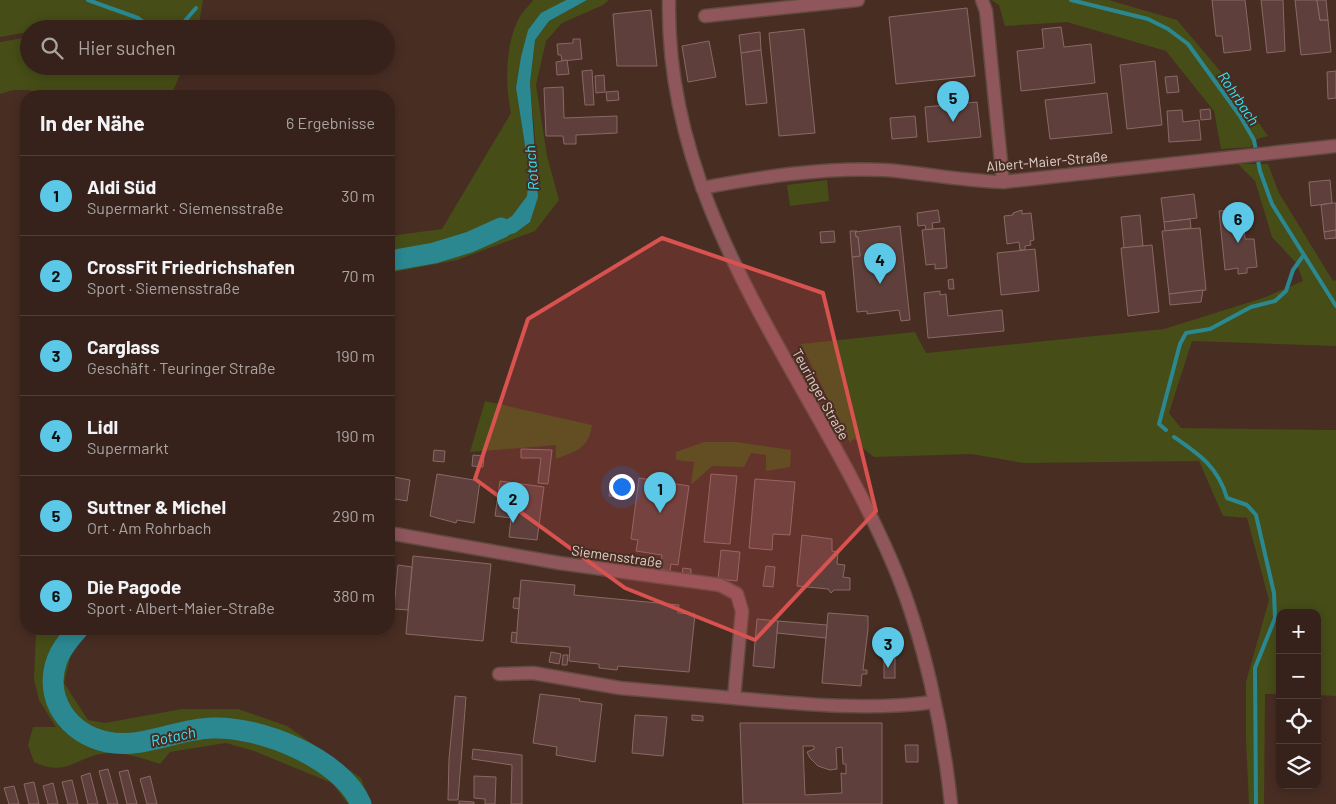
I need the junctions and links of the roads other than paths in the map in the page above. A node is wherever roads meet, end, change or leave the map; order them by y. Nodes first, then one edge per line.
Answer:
1 (669, 0) edge
2 (858, 0) edge
3 (982, 0) edge
4 (705, 16) dead end
5 (1336, 146) edge
6 (1003, 182) junction
7 (702, 188) junction
8 (395, 534) edge
9 (499, 674) dead end
10 (734, 698) junction
11 (934, 702) junction
12 (951, 804) edge

1 - 7 street, Teuringer Straße
2 - 4 street
3 - 6 street
5 - 6 street, Albert-Maier-Straße
6 - 7 street, Albert-Maier-Straße
7 - 11 street, Teuringer Straße
8 - 10 street, Siemensstraße
9 - 10 street
10 - 11 street
11 - 12 street, Teuringer Straße

